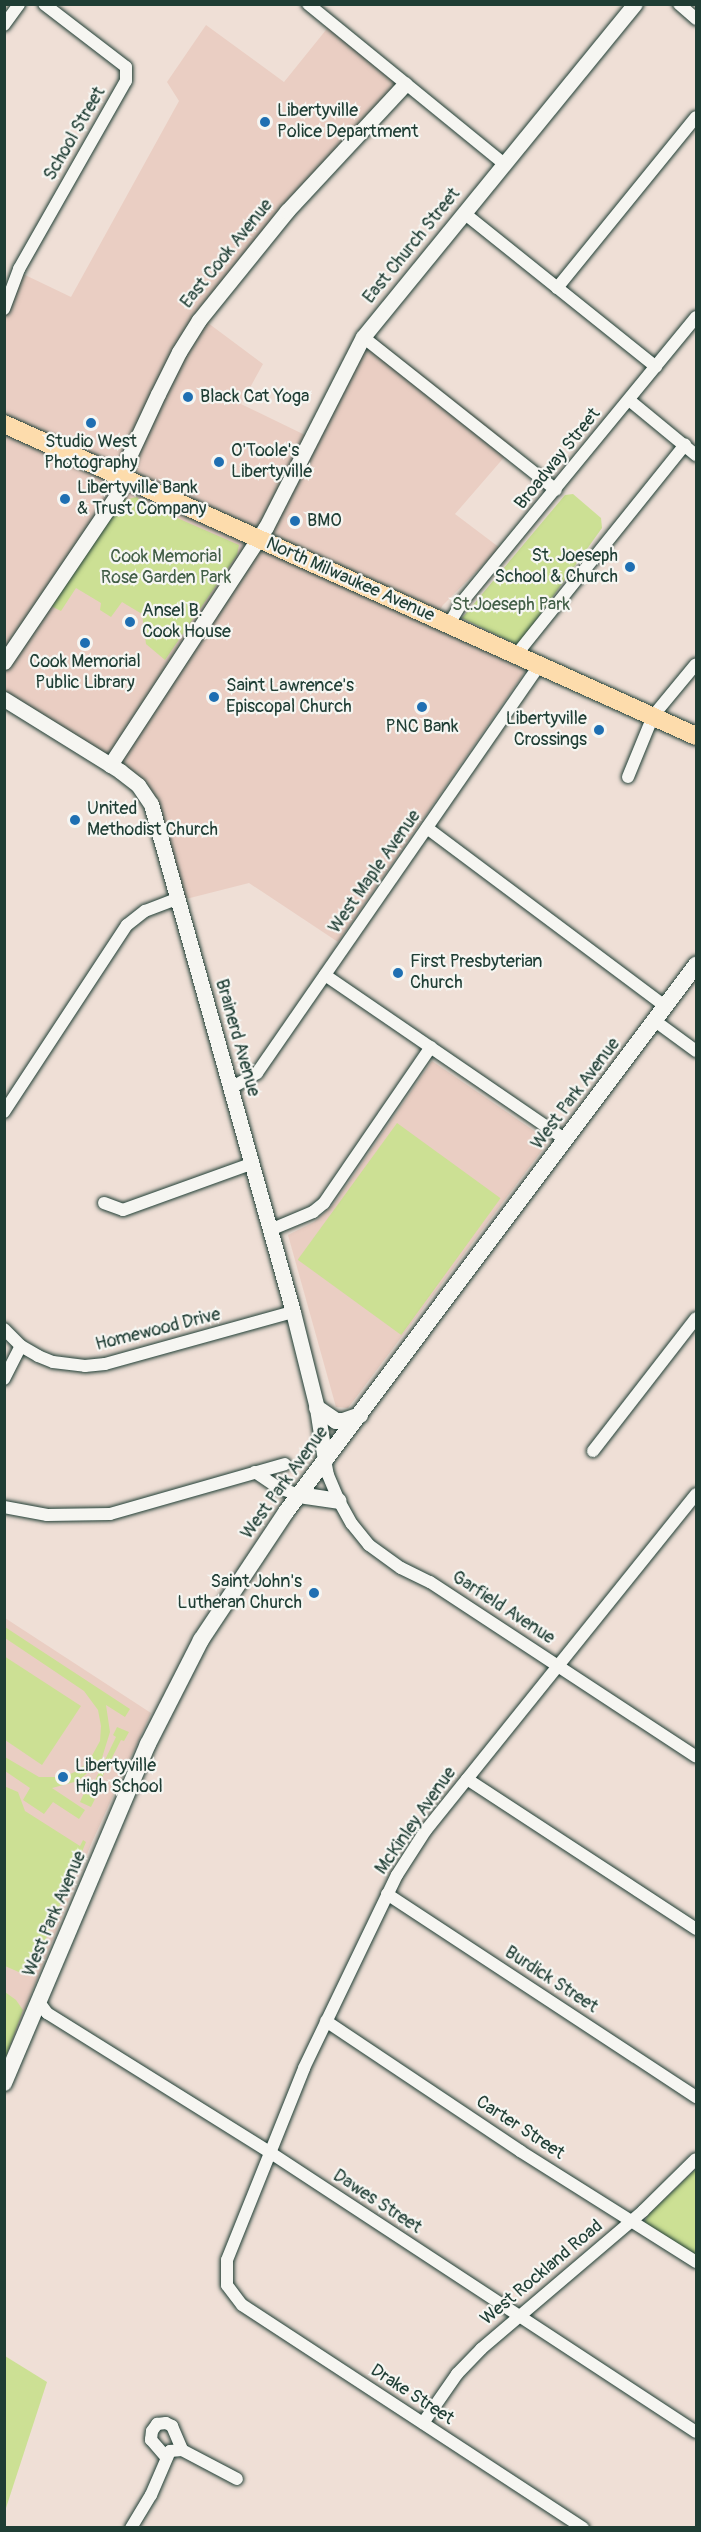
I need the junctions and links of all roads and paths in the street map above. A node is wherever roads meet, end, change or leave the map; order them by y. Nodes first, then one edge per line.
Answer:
1 (19, 4) edge
2 (44, 4) edge
3 (308, 4) edge
4 (635, 4) edge
5 (679, 4) edge
6 (696, 19) edge
7 (4, 25) edge
8 (405, 84) junction
9 (696, 117) edge
10 (504, 164) junction
11 (464, 213) junction
12 (557, 288) junction
13 (4, 309) edge
14 (696, 317) edge
15 (363, 337) junction
16 (656, 367) junction
17 (629, 400) junction
18 (4, 424) edge
19 (685, 446) junction
20 (696, 455) edge
21 (122, 478) junction
22 (556, 490) junction
23 (258, 539) junction
24 (448, 624) junction
25 (516, 655) junction
26 (4, 662) edge
27 (696, 664) edge
28 (538, 665) junction
29 (4, 699) edge
30 (653, 716) junction
31 (696, 736) edge
32 (110, 765) junction
33 (628, 777) dead end
34 (428, 828) junction
35 (177, 899) junction
36 (696, 965) edge
37 (325, 975) junction
38 (666, 1006) junction
39 (655, 1021) junction
40 (431, 1047) junction
41 (696, 1052) edge
42 (231, 1088) junction
43 (4, 1112) edge
44 (566, 1140) junction
45 (251, 1164) junction
46 (104, 1203) dead end
47 (270, 1230) junction
48 (293, 1312) junction
49 (696, 1318) edge
50 (4, 1329) edge
51 (21, 1346) junction
52 (4, 1379) edge
53 (317, 1408) junction
54 (360, 1415) junction
55 (593, 1451) dead end
56 (326, 1460) junction
57 (285, 1464) dead end
58 (255, 1472) junction
59 (279, 1488) junction
60 (696, 1494) edge
61 (299, 1495) junction
62 (339, 1501) junction
63 (4, 1507) edge
64 (286, 1512) junction
65 (558, 1666) junction
66 (696, 1757) edge
67 (467, 1779) junction
68 (387, 1894) junction
69 (696, 1929) edge
70 (39, 2002) junction
71 (326, 2021) junction
72 (4, 2083) edge
73 (696, 2097) edge
74 (271, 2153) junction
75 (696, 2160) edge
76 (631, 2220) junction
77 (696, 2262) edge
78 (227, 2285) joint
79 (519, 2316) junction
80 (423, 2423) junction
81 (696, 2432) edge
82 (182, 2450) junction
83 (166, 2457) junction
84 (237, 2479) dead end
85 (131, 2528) edge
86 (583, 2528) edge

1 - 7 street
2 - 13 street, School Street
3 - 8 street
4 - 10 street, East Church Street
5 - 6 street
8 - 10 street
8 - 21 street, East Cook Avenue
9 - 12 street
10 - 11 street, East Church Street
11 - 12 street
11 - 15 street, East Church Street
12 - 16 street
14 - 16 street, Broadway Street
15 - 22 street
15 - 23 street, East Church Street
16 - 17 street, Broadway Street
17 - 19 street
17 - 22 street, Broadway Street
18 - 21 main road, North Milwaukee Avenue
19 - 20 street
19 - 25 street
21 - 23 main road, North Milwaukee Avenue
21 - 26 street, East Cook Avenue
22 - 24 street, Broadway Street
23 - 24 main road, North Milwaukee Avenue
23 - 32 street, East Church Street
24 - 25 main road, North Milwaukee Avenue
25 - 28 main road, North Milwaukee Avenue
27 - 30 street
28 - 30 main road, North Milwaukee Avenue
28 - 34 street, West Maple Avenue
29 - 32 street, Brainerd Avenue
30 - 31 main road, North Milwaukee Avenue
30 - 33 street
32 - 35 street, Brainerd Avenue
34 - 37 street, West Maple Avenue
34 - 38 street
35 - 42 street, Brainerd Avenue
35 - 43 street
36 - 38 main road, West Park Avenue
37 - 40 street
37 - 42 street, West Maple Avenue
38 - 39 main road, West Park Avenue
39 - 41 street
39 - 44 main road, West Park Avenue
40 - 44 street
40 - 47 street
42 - 45 street, Brainerd Avenue
44 - 54 main road, West Park Avenue
45 - 46 street
45 - 47 street, Brainerd Avenue
47 - 48 street, Brainerd Avenue
48 - 51 street, Homewood Drive
48 - 53 street, Brainerd Avenue
49 - 55 street
50 - 51 street, Homewood Drive
51 - 52 street
53 - 54 main road
53 - 56 street, Brainerd Avenue
54 - 56 main road, West Park Avenue
56 - 61 main road, West Park Avenue
56 - 62 street, Garfield Avenue
57 - 58 street
58 - 59 street
58 - 63 street
59 - 61 street
59 - 64 street
60 - 65 street, McKinley Avenue
61 - 62 main road
61 - 64 main road, West Park Avenue
62 - 65 street, Garfield Avenue
64 - 70 main road, West Park Avenue
65 - 66 street, Garfield Avenue
65 - 67 street, McKinley Avenue
67 - 68 street, McKinley Avenue
67 - 69 street
68 - 71 street, McKinley Avenue
68 - 73 street, Burdick Street
70 - 72 main road, West Park Avenue
70 - 74 street, Dawes Street
71 - 74 street, McKinley Avenue
71 - 76 street, Carter Street
74 - 78 street, McKinley Avenue
74 - 79 street, Dawes Street
75 - 76 street, West Rockland Road
76 - 77 street, Carter Street
76 - 79 street, West Rockland Road
78 - 80 street, Drake Street
79 - 80 street, West Rockland Road
79 - 81 street, Dawes Street
80 - 86 street, Drake Street
82 - 83 street
82 - 83 street
82 - 84 street
83 - 85 street

